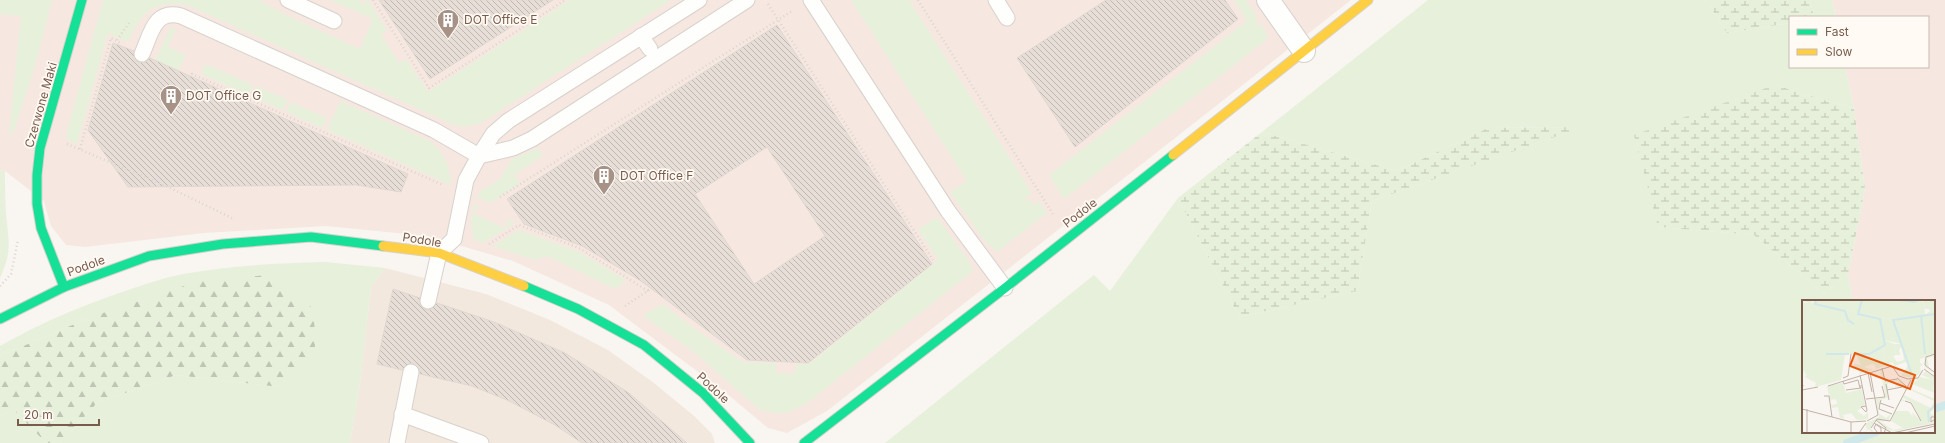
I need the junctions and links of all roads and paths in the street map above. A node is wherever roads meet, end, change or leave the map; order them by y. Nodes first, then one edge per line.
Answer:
1 (82, 0) edge
2 (288, 0) edge
3 (373, 0) edge
4 (565, 0) edge
5 (699, 0) edge
6 (747, 0) edge
7 (766, 0) edge
8 (811, 0) edge
9 (918, 0) edge
10 (996, 0) edge
11 (1268, 0) edge
12 (1364, 1) edge
13 (797, 8) dead end
14 (1007, 18) dead end
15 (778, 20) junction
16 (334, 21) dead end
17 (119, 50) dead end
18 (1304, 52) junction
19 (142, 54) dead end
20 (189, 82) dead end
21 (66, 144) dead end
22 (80, 149) junction
23 (478, 156) junction
24 (447, 187) dead end
25 (500, 197) dead end
26 (1053, 214) dead end
27 (236, 220) dead end
28 (19, 235) dead end
29 (483, 248) dead end
30 (439, 253) junction
31 (933, 260) dead end
32 (0, 286) edge
33 (64, 287) junction
34 (652, 288) dead end
35 (1005, 288) junction
36 (648, 291) junction
37 (428, 301) dead end
38 (621, 309) dead end
39 (0, 319) edge
40 (410, 372) dead end
41 (402, 414) junction
42 (397, 443) edge
43 (482, 443) edge
44 (750, 443) edge
45 (804, 443) edge

1 - 33 street, Czerwone Maki
2 - 16 lane
3 - 4 path
5 - 23 lane
6 - 23 lane
7 - 15 path
8 - 35 lane
9 - 26 path
10 - 14 lane
11 - 18 street
12 - 18 street, Podole
13 - 15 path
15 - 25 path
15 - 31 path
17 - 22 path
18 - 35 street, Podole
19 - 23 lane
20 - 24 path
21 - 22 path
22 - 27 path
23 - 30 lane
28 - 32 path
29 - 36 path
30 - 33 street, Podole
30 - 37 lane
30 - 44 street, Podole
33 - 39 street
34 - 36 path
35 - 45 street, Podole
36 - 38 path
40 - 41 lane
41 - 42 lane
41 - 43 lane

